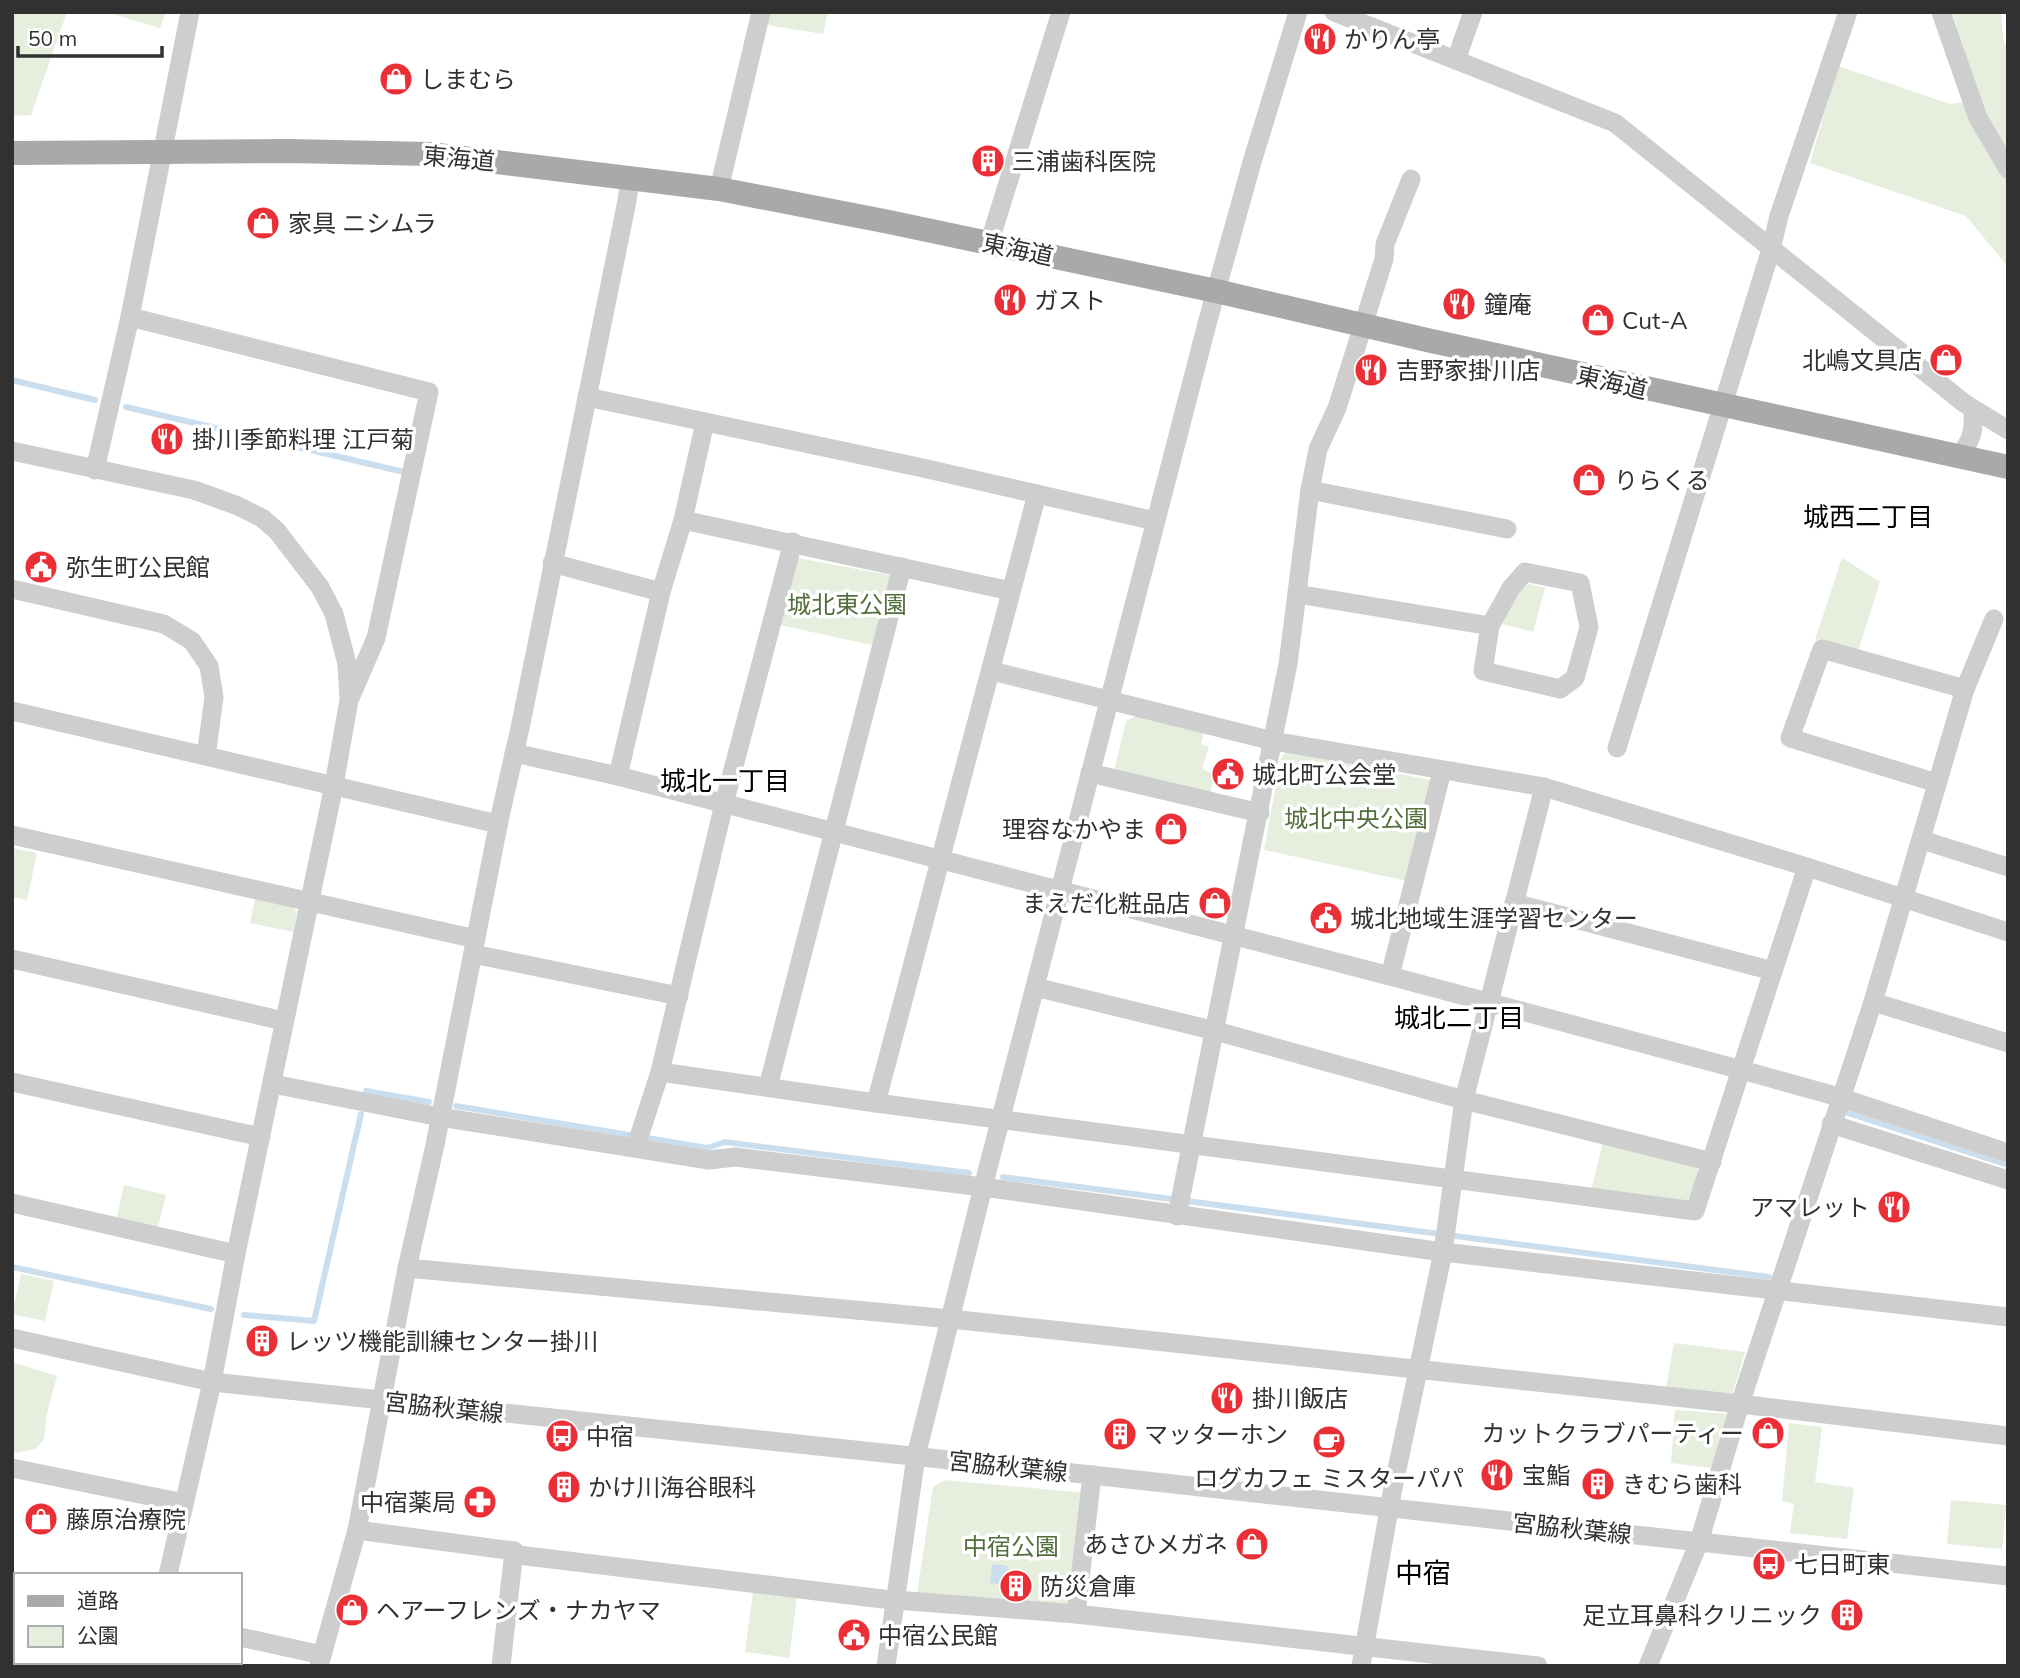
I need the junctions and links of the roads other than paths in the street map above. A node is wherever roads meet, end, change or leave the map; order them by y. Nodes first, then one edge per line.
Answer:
1 (190, 12) edge
2 (761, 12) edge
3 (1061, 12) edge
4 (1298, 12) edge
5 (1334, 12) edge
6 (1473, 12) edge
7 (1848, 12) edge
8 (1941, 12) edge
9 (1456, 60) junction
10 (163, 150) junction
11 (12, 153) edge
12 (2008, 169) edge
13 (629, 177) junction
14 (1410, 179) dead end
15 (719, 189) junction
16 (989, 244) junction
17 (1771, 249) junction
18 (1216, 291) junction
19 (130, 317) junction
20 (1363, 326) junction
21 (587, 397) junction
22 (1721, 406) junction
23 (1972, 408) junction
24 (705, 422) junction
25 (2008, 430) edge
26 (12, 451) edge
27 (1957, 458) junction
28 (2008, 467) edge
29 (95, 470) junction
30 (1310, 490) junction
31 (1037, 494) junction
32 (683, 520) junction
33 (1155, 521) junction
34 (1507, 529) dead end
35 (793, 542) junction
36 (552, 563) junction
37 (902, 567) junction
38 (12, 589) edge
39 (1011, 591) junction
40 (661, 592) junction
41 (1297, 594) junction
42 (1994, 619) dead end
43 (1490, 626) junction
44 (992, 671) junction
45 (1965, 688) junction
46 (349, 700) junction
47 (1109, 702) junction
48 (12, 711) edge
49 (1273, 741) junction
50 (1617, 747) dead end
51 (514, 753) junction
52 (206, 756) junction
53 (1442, 771) junction
54 (1090, 773) junction
55 (618, 776) junction
56 (1937, 783) junction
57 (334, 785) junction
58 (1544, 787) junction
59 (724, 804) junction
60 (1260, 813) junction
61 (498, 824) junction
62 (833, 832) junction
63 (12, 835) edge
64 (1922, 840) junction
65 (940, 860) junction
66 (1807, 867) junction
67 (2008, 867) edge
68 (1060, 891) junction
69 (1904, 899) junction
70 (311, 901) junction
71 (1514, 903) junction
72 (2008, 932) edge
73 (1232, 936) junction
74 (475, 947) junction
75 (12, 960) edge
76 (1773, 971) junction
77 (1390, 976) junction
78 (1035, 987) junction
79 (679, 996) junction
80 (1872, 1002) junction
81 (1488, 1003) junction
82 (284, 1021) junction
83 (1216, 1031) junction
84 (2008, 1043) edge
85 (1742, 1070) junction
86 (660, 1072) junction
87 (12, 1082) edge
88 (272, 1084) junction
89 (768, 1087) junction
90 (1839, 1097) junction
91 (1464, 1100) junction
92 (876, 1103) junction
93 (440, 1116) junction
94 (1000, 1119) junction
95 (1831, 1124) junction
96 (261, 1137) junction
97 (1190, 1143) junction
98 (636, 1146) junction
99 (2008, 1153) edge
100 (1712, 1162) junction
101 (1453, 1179) junction
102 (2008, 1180) edge
103 (983, 1187) junction
104 (12, 1203) edge
105 (1177, 1216) junction
106 (1444, 1243) junction
107 (236, 1254) junction
108 (407, 1268) junction
109 (1778, 1289) junction
110 (2008, 1317) edge
111 (951, 1319) junction
112 (12, 1338) edge
113 (1418, 1369) junction
114 (212, 1382) junction
115 (382, 1400) junction
116 (1740, 1404) junction
117 (2008, 1436) edge
118 (916, 1456) junction
119 (12, 1468) edge
120 (1092, 1475) junction
121 (184, 1503) junction
122 (1389, 1508) junction
123 (357, 1530) junction
124 (1699, 1542) junction
125 (514, 1551) junction
126 (168, 1573) edge
127 (2008, 1576) edge
128 (896, 1600) junction
129 (1076, 1614) junction
130 (242, 1638) edge
131 (1362, 1656) edge
132 (321, 1661) edge
133 (501, 1666) edge
134 (886, 1666) edge
135 (1538, 1666) edge
136 (1648, 1666) edge

1 - 10 street
2 - 15 street
3 - 16 street
4 - 18 street
5 - 9 street
6 - 9 street
7 - 17 street
8 - 12 street
9 - 17 street
10 - 11 main road, 東海道
10 - 13 main road, 東海道
10 - 19 street
13 - 15 main road, 東海道
13 - 21 street
14 - 20 street
15 - 16 main road, 東海道
16 - 18 main road, 東海道
17 - 22 street
17 - 23 street
18 - 20 main road, 東海道
18 - 33 street
19 - 29 street
19 - 46 street
20 - 22 main road, 東海道
20 - 30 street
21 - 24 street
21 - 36 street
22 - 27 main road, 東海道
22 - 50 street
23 - 25 street
23 - 27 street
24 - 31 street
24 - 32 street
26 - 29 street
27 - 28 main road, 東海道
29 - 46 street
30 - 34 street
30 - 41 street
31 - 33 street
31 - 39 street
32 - 35 street
32 - 40 street
33 - 47 street
35 - 37 street
35 - 59 street
36 - 40 street
36 - 51 street
37 - 39 street
37 - 62 street
38 - 52 street
39 - 44 street
40 - 55 street
41 - 43 street
41 - 49 street
42 - 45 street
43 - 43 street
44 - 47 street
44 - 65 street
45 - 56 street
45 - 56 street
46 - 57 street
47 - 49 street
47 - 54 street
48 - 52 street
49 - 53 street
49 - 60 street
51 - 55 street
51 - 61 street
52 - 57 street
53 - 58 street
53 - 77 street
54 - 60 street
54 - 68 street
55 - 59 street
56 - 64 street
57 - 61 street
57 - 70 street
58 - 66 street
58 - 71 street
59 - 62 street
59 - 79 street
60 - 73 street
61 - 74 street
62 - 65 street
62 - 89 street
63 - 70 street
64 - 67 street
64 - 69 street
65 - 68 street
65 - 92 street
66 - 69 street
66 - 76 street
68 - 73 street
68 - 78 street
69 - 72 street
69 - 80 street
70 - 74 street
70 - 82 street
71 - 76 street
71 - 81 street
73 - 77 street
73 - 83 street
74 - 79 street
74 - 93 street
75 - 82 street
76 - 85 street
77 - 81 street
78 - 83 street
78 - 94 street
79 - 86 street
80 - 84 street
80 - 90 street
81 - 85 street
81 - 91 street
82 - 88 street
83 - 91 street
83 - 97 street
85 - 90 street
85 - 100 street
86 - 89 street
86 - 98 street
87 - 96 street
88 - 93 street
88 - 96 street
89 - 92 street
90 - 95 street
90 - 99 street
91 - 100 street
91 - 101 street
92 - 94 street
93 - 98 street
93 - 108 street
94 - 97 street
94 - 103 street
95 - 102 street
95 - 109 street
96 - 107 street
97 - 101 street
97 - 105 street
98 - 103 street
100 - 101 street
101 - 106 street
103 - 105 street
103 - 111 street
104 - 107 street
105 - 106 street
106 - 109 street
106 - 113 street
107 - 114 street
108 - 111 street
108 - 115 street
109 - 110 street
109 - 116 street
111 - 113 street
111 - 118 street
112 - 114 street, 宮脇秋葉線
113 - 116 street
113 - 122 street
114 - 115 street, 宮脇秋葉線
114 - 121 street
115 - 118 street, 宮脇秋葉線
115 - 123 street
116 - 117 street
116 - 124 street
118 - 120 street, 宮脇秋葉線
118 - 128 street
119 - 121 street
120 - 122 street, 宮脇秋葉線
120 - 129 street
121 - 126 street
122 - 124 street, 宮脇秋葉線
122 - 131 street
123 - 125 street
123 - 132 street
124 - 127 street, 宮脇秋葉線
124 - 136 street
125 - 128 street
125 - 133 street
128 - 129 street
128 - 134 street
129 - 131 street
130 - 132 street
131 - 135 street

